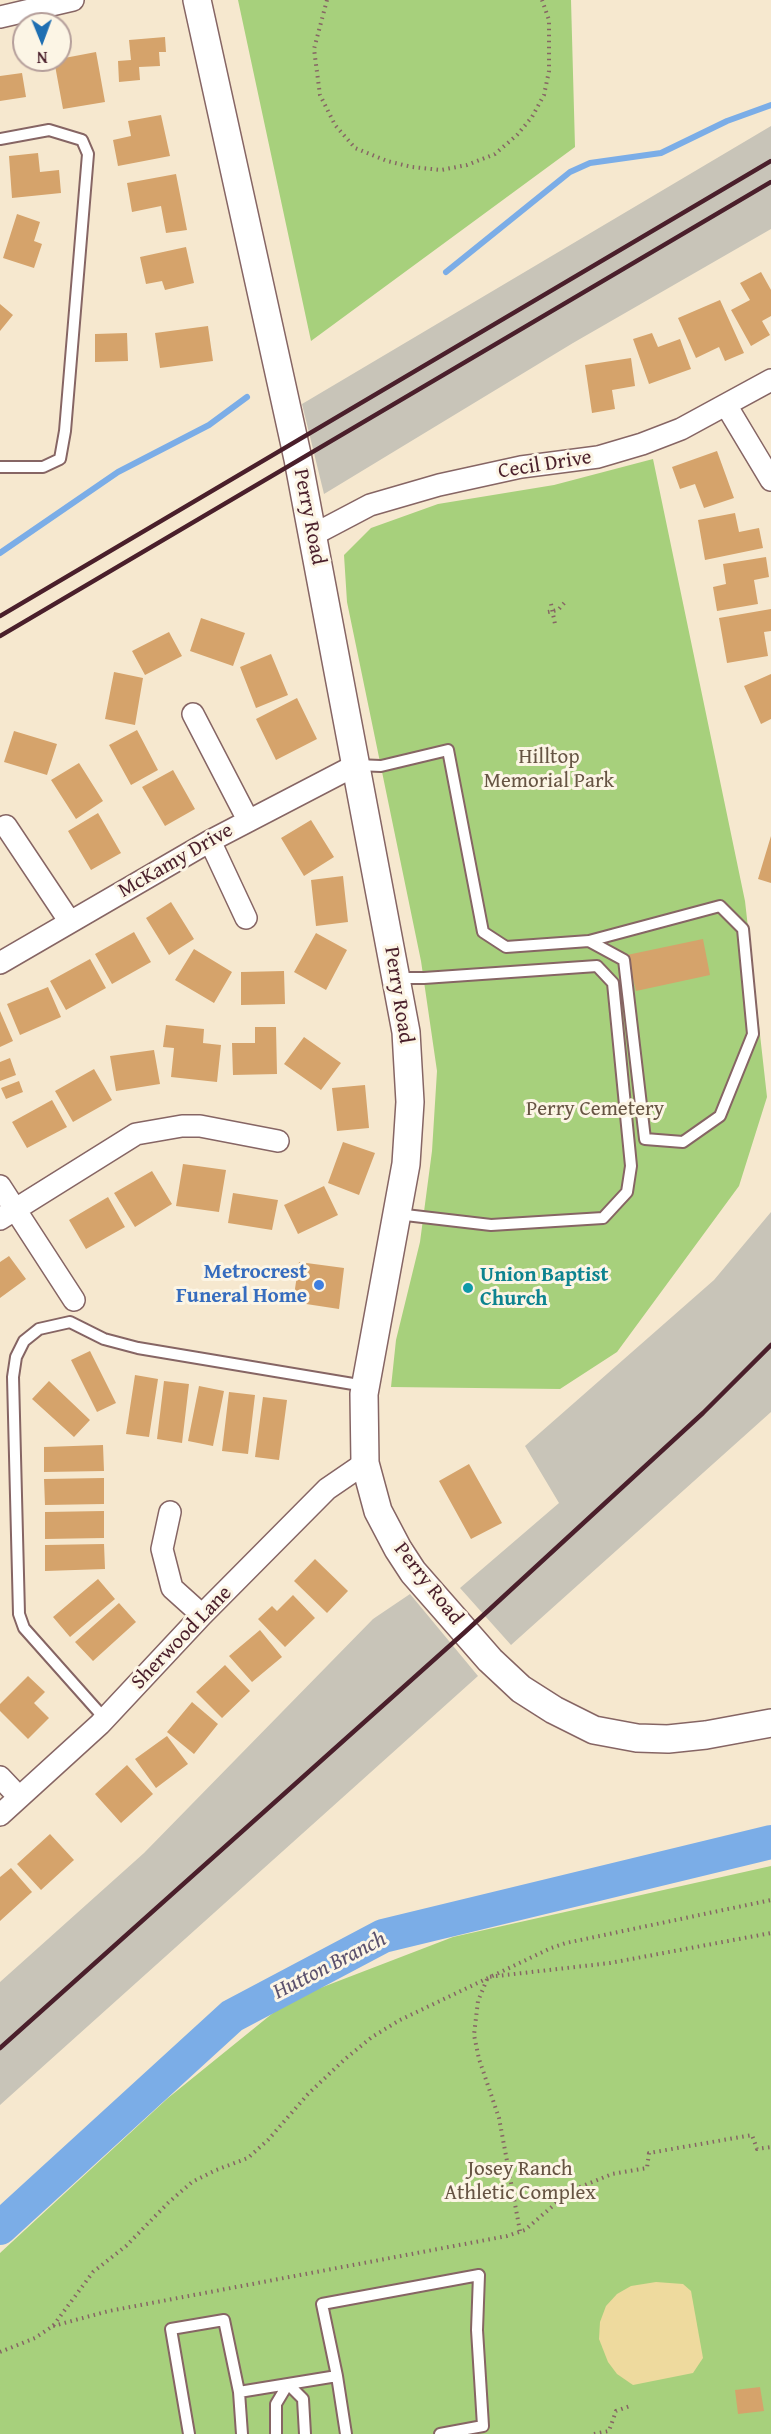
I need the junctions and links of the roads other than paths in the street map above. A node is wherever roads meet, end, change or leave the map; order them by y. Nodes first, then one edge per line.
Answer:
1 (73, 0) edge
2 (197, 0) edge
3 (0, 17) edge
4 (0, 140) edge
5 (771, 380) edge
6 (726, 405) junction
7 (0, 467) edge
8 (771, 480) edge
9 (313, 535) junction
10 (193, 714) dead end
11 (356, 765) junction
12 (248, 820) junction
13 (6, 826) dead end
14 (210, 841) junction
15 (246, 918) dead end
16 (70, 922) junction
17 (588, 941) junction
18 (0, 963) edge
19 (396, 978) junction
20 (278, 1141) dead end
21 (0, 1186) edge
22 (8, 1214) edge
23 (397, 1214) junction
24 (74, 1300) dead end
25 (366, 1386) junction
26 (365, 1463) junction
27 (170, 1512) dead end
28 (202, 1615) junction
29 (105, 1719) junction
30 (771, 1723) edge
31 (0, 1777) edge
32 (19, 1797) junction
33 (0, 1815) edge
34 (337, 2376) junction
35 (288, 2384) junction
36 (239, 2392) junction
37 (189, 2434) edge
38 (242, 2434) edge
39 (276, 2434) edge
40 (305, 2434) edge
41 (346, 2434) edge
42 (440, 2434) edge

1 - 3 street
2 - 9 street, Perry Road
4 - 7 lane
5 - 6 street, Cecil Drive
6 - 8 street
6 - 9 street, Cecil Drive
9 - 11 street, Perry Road
10 - 12 street
11 - 12 street, McKamy Drive
11 - 17 lane
11 - 19 street, Perry Road
12 - 14 street, McKamy Drive
13 - 16 street
14 - 15 street
14 - 16 street, McKamy Drive
16 - 18 street, McKamy Drive
17 - 17 lane
19 - 23 street, Perry Road
19 - 23 lane
20 - 22 street
21 - 22 street
22 - 24 street
23 - 25 street, Perry Road
25 - 26 street, Perry Road
25 - 29 lane
26 - 28 street, Sherwood Lane
26 - 30 street, Perry Road
27 - 28 street
28 - 29 street, Sherwood Lane
29 - 32 street, Sherwood Lane
31 - 32 street
32 - 33 street, Sherwood Lane
34 - 35 lane
34 - 41 lane
34 - 42 lane
35 - 36 lane
35 - 39 lane
35 - 40 lane
36 - 37 lane
36 - 38 lane

